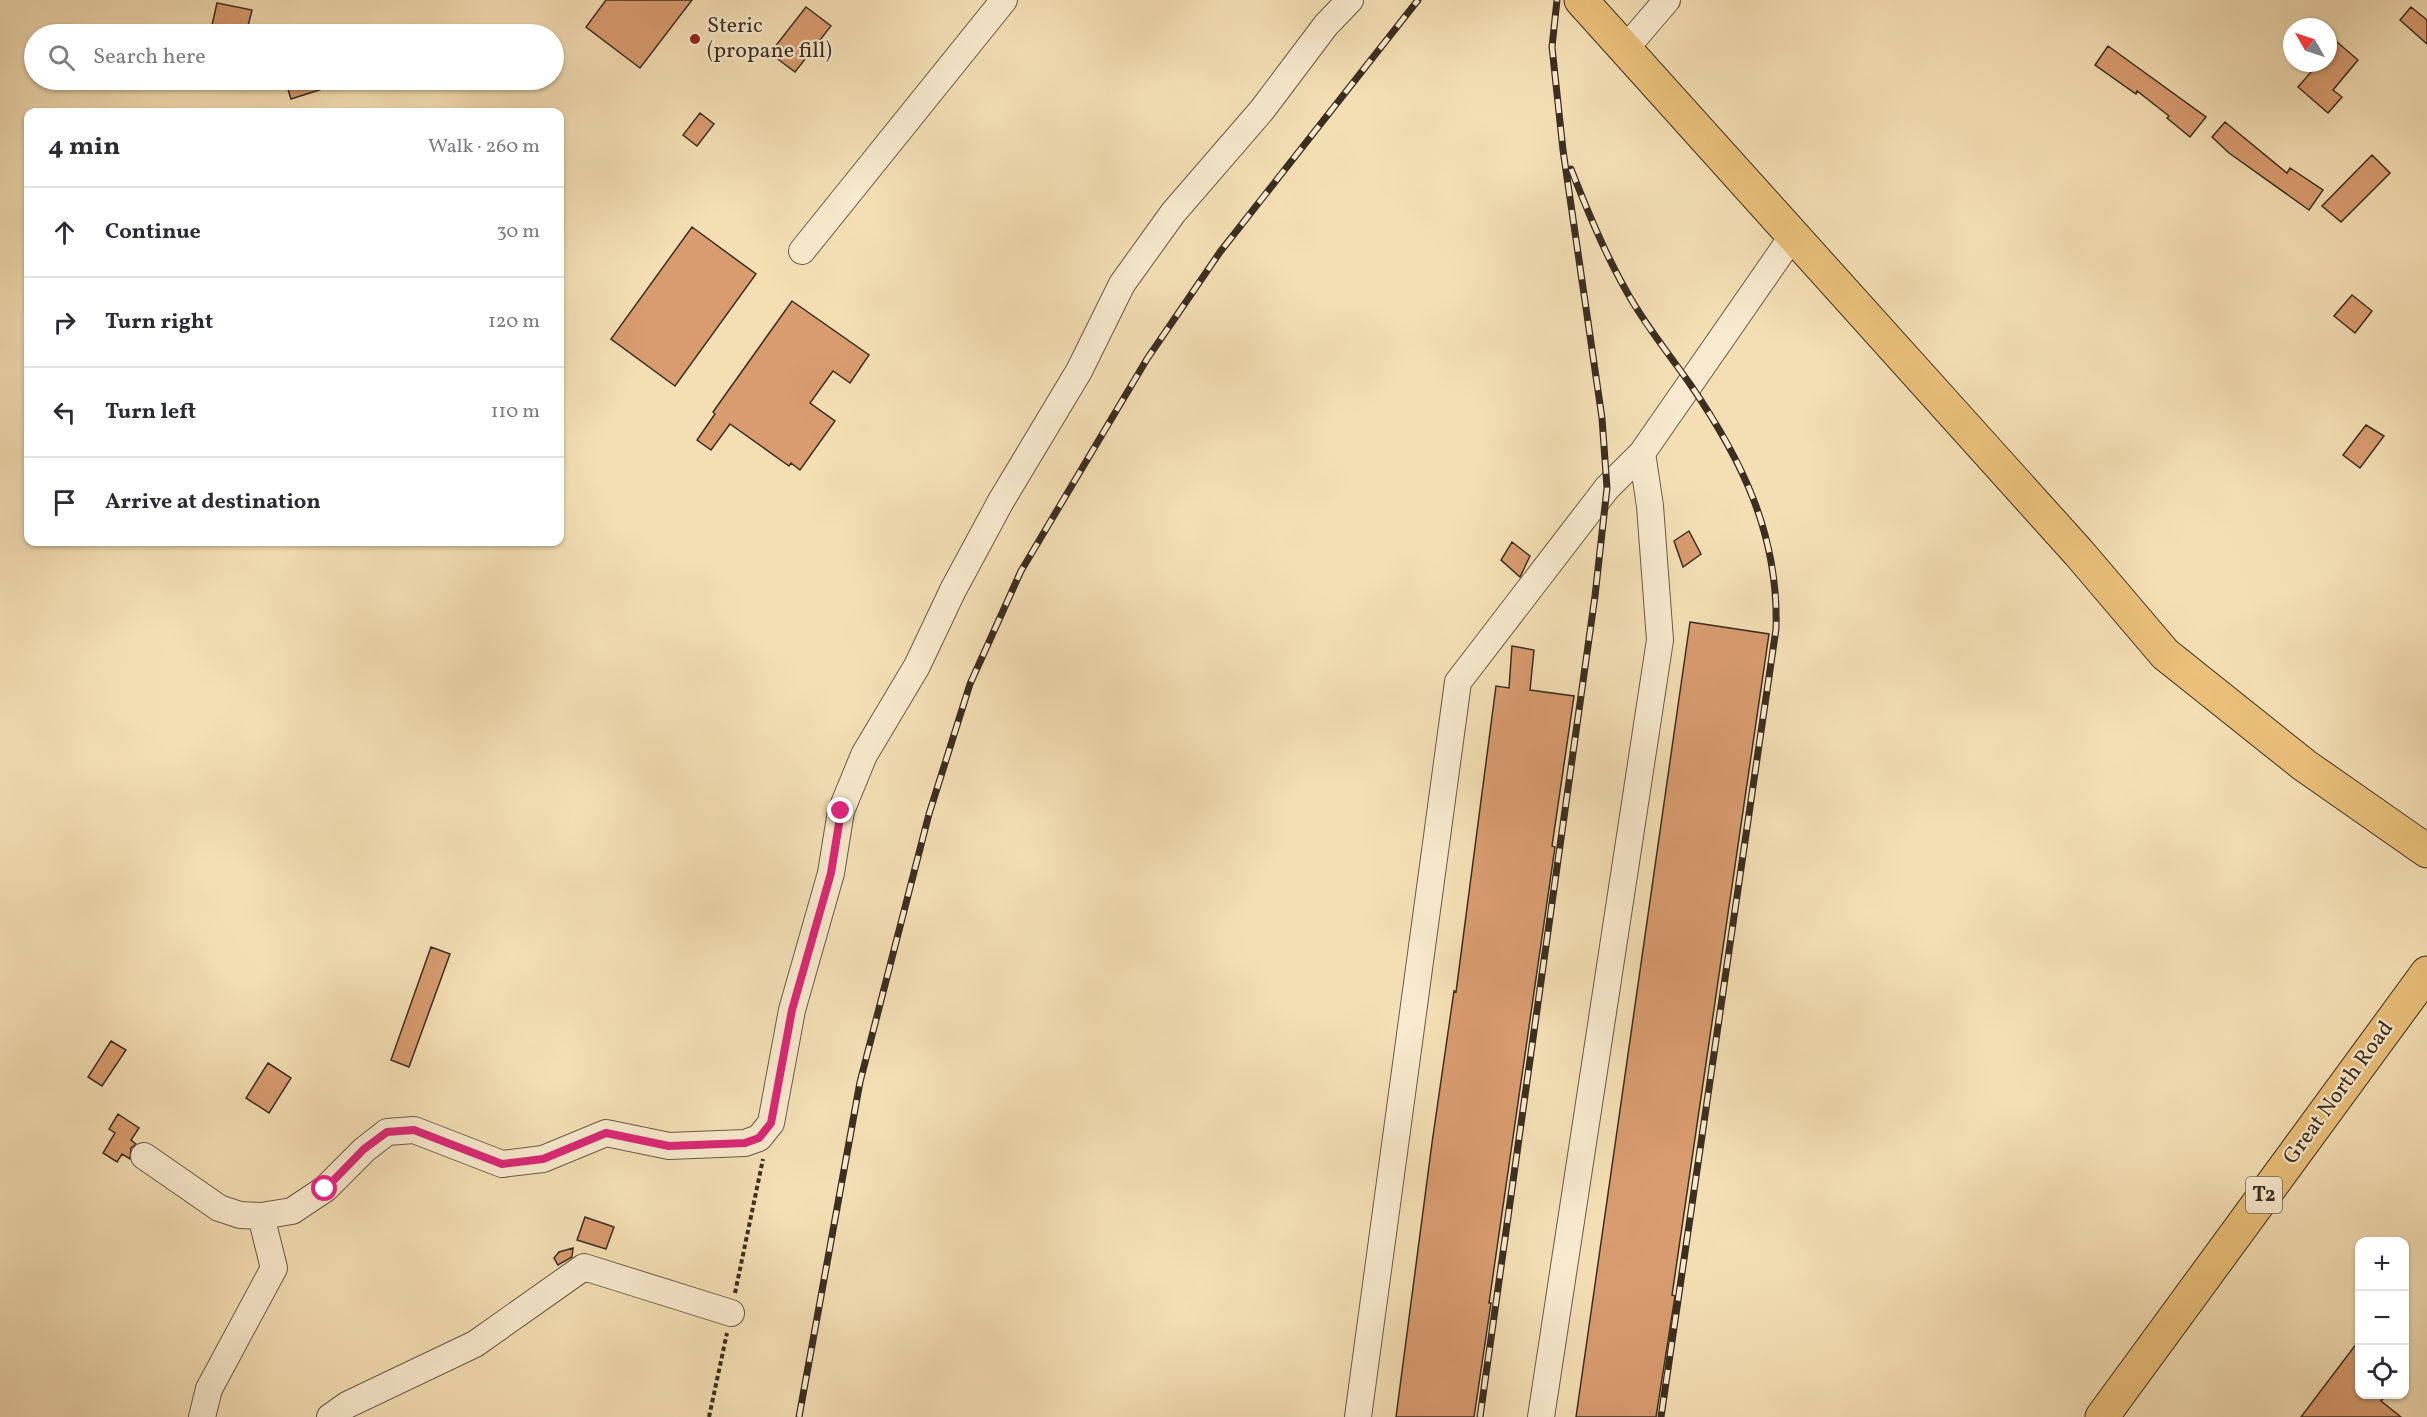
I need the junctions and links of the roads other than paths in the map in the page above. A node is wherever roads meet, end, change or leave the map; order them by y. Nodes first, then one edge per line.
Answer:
1 (1004, 0) edge
2 (1350, 0) edge
3 (1581, 0) edge
4 (1667, 0) edge
5 (1626, 48) junction
6 (1794, 234) junction
7 (802, 251) dead end
8 (1642, 453) junction
9 (2427, 851) edge
10 (2427, 973) edge
11 (144, 1156) dead end
12 (261, 1216) junction
13 (731, 1312) road end
14 (202, 1417) edge
15 (330, 1417) edge
16 (1358, 1417) edge
17 (1541, 1417) edge
18 (2102, 1417) edge

1 - 7 street
2 - 12 street
3 - 5 main road
4 - 5 street
5 - 6 main road
6 - 8 street
6 - 9 main road
8 - 16 street
8 - 17 street
10 - 18 main road, Great North Road / T2
11 - 12 street
12 - 14 street
13 - 15 street

